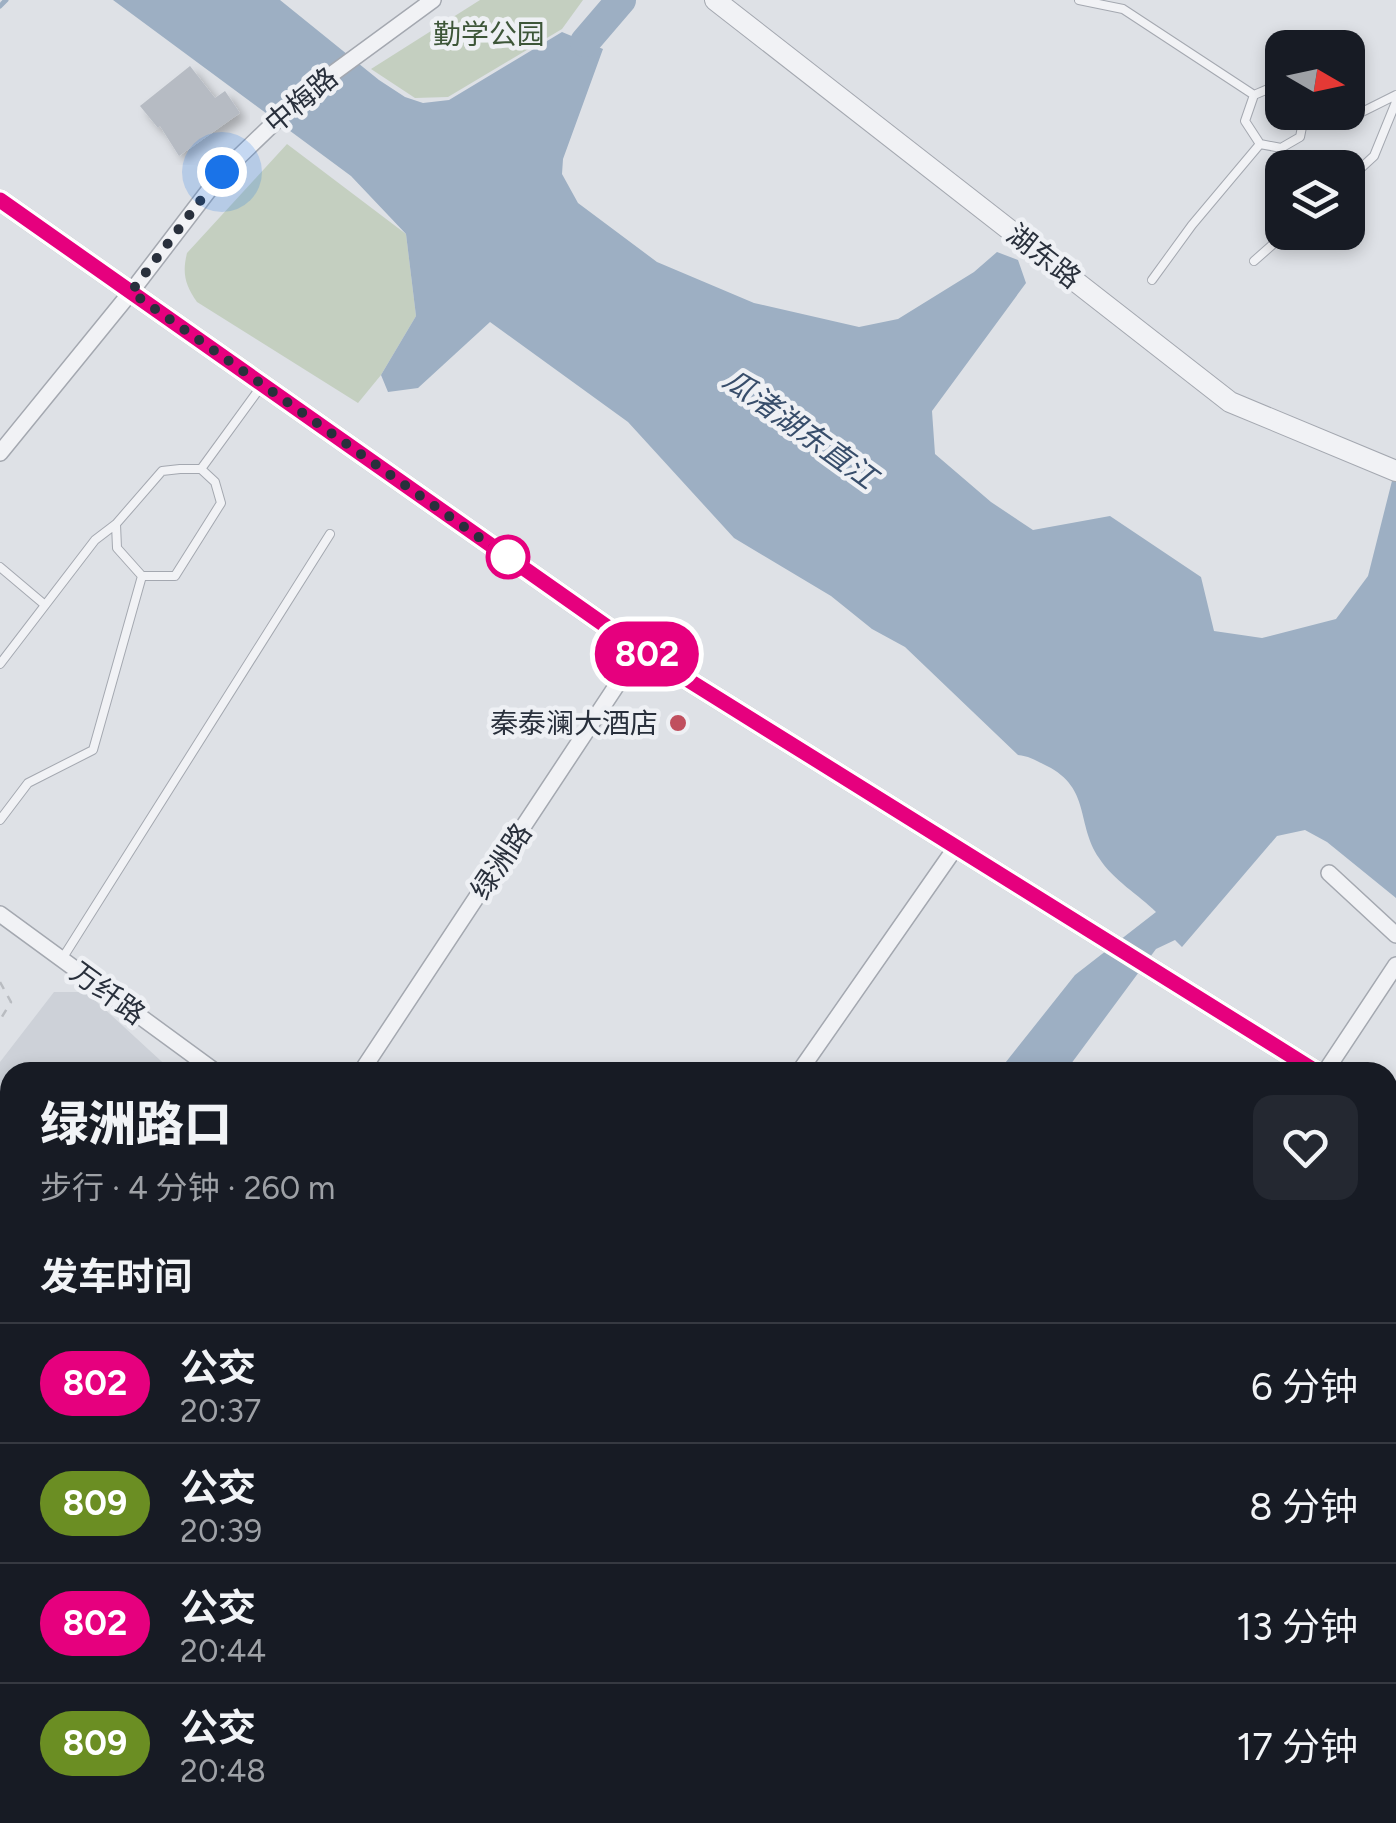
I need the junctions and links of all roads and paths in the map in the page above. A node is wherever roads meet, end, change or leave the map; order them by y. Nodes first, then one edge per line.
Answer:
1 (433, 0) edge
2 (716, 0) edge
3 (1079, 0) edge
4 (1265, 91) edge
5 (1254, 96) junction
6 (1396, 99) edge
7 (1365, 111) edge
8 (1302, 130) edge
9 (1260, 144) junction
10 (1365, 164) edge
11 (0, 200) edge
12 (1266, 250) edge
13 (1254, 260) dead end
14 (1152, 280) dead end
15 (131, 292) junction
16 (262, 384) junction
17 (0, 453) edge
18 (201, 469) junction
19 (1392, 469) edge
20 (116, 524) junction
21 (330, 534) dead end
22 (0, 568) edge
23 (142, 576) junction
24 (46, 605) junction
25 (640, 650) junction
26 (0, 664) edge
27 (0, 820) edge
28 (956, 847) junction
29 (1329, 872) dead end
30 (0, 914) edge
31 (1396, 935) edge
32 (62, 960) junction
33 (1396, 965) edge
34 (0, 982) edge
35 (0, 1020) edge
36 (202, 1062) edge
37 (367, 1062) edge
38 (806, 1062) edge
39 (1305, 1062) edge
40 (1328, 1062) edge

1 - 15 street, 中梅路
2 - 19 street, 湖东路
3 - 5 lane
4 - 5 lane
5 - 9 lane
6 - 7 lane
6 - 10 lane
8 - 9 lane
9 - 14 lane
11 - 15 street
12 - 13 lane
15 - 16 street
15 - 17 street, 中梅路
16 - 18 lane
16 - 25 street
18 - 20 lane
18 - 23 lane
20 - 23 lane
20 - 24 lane
21 - 32 lane
22 - 24 lane
23 - 27 lane
24 - 26 lane
25 - 28 street
25 - 37 street, 绿洲路
28 - 38 street
28 - 39 street
29 - 31 street
30 - 32 street, 万纤路
32 - 36 street, 万纤路
33 - 40 street
34 - 35 path

